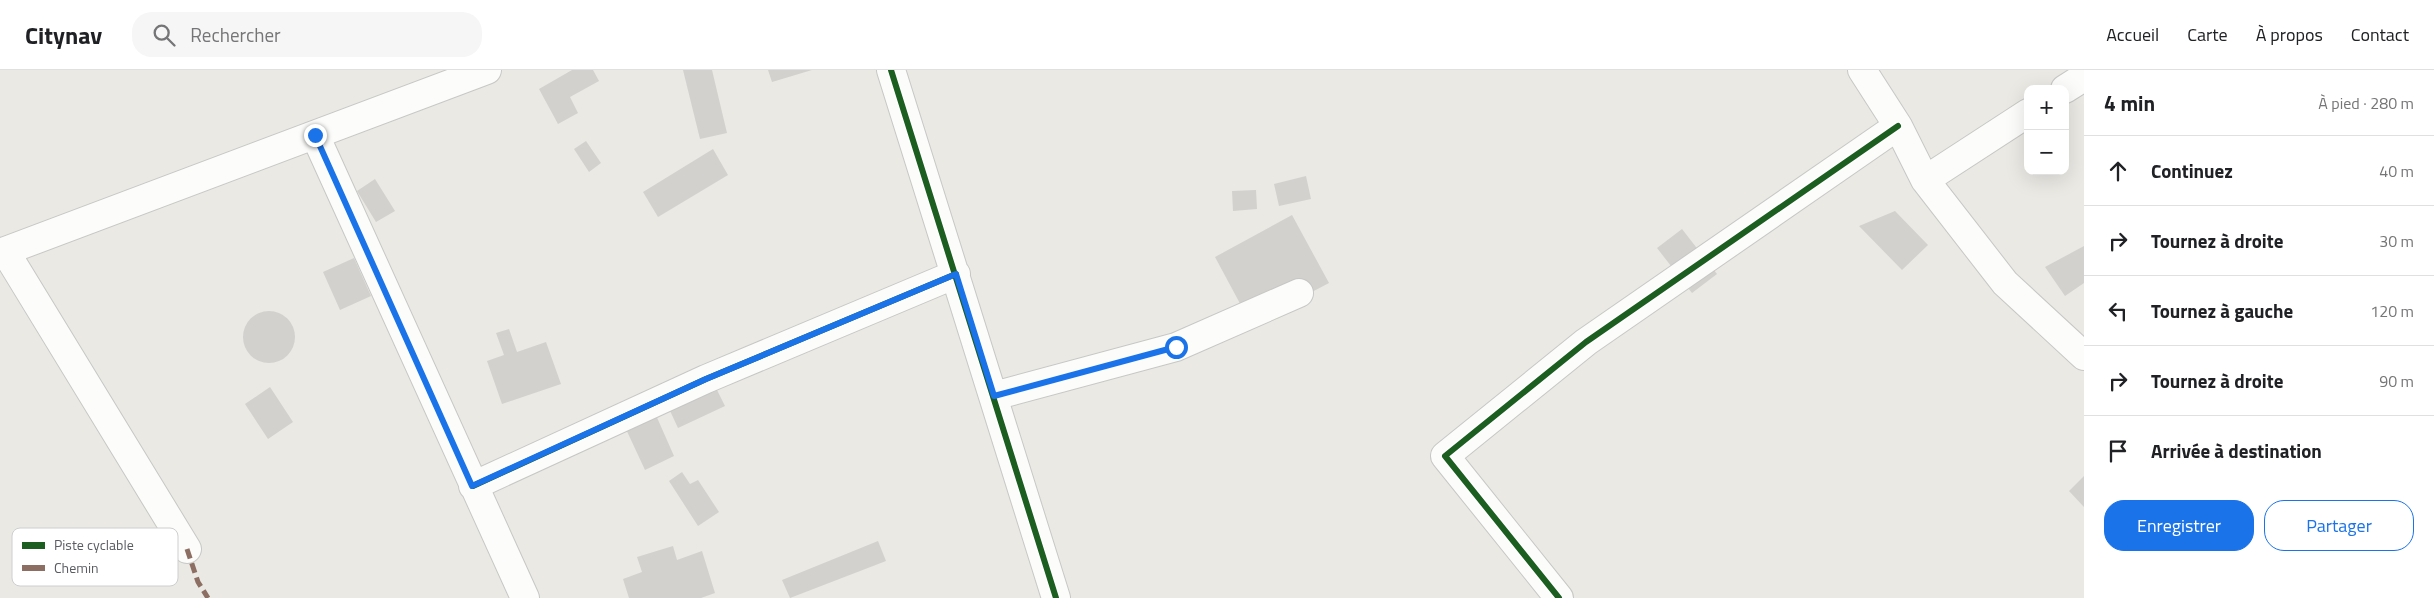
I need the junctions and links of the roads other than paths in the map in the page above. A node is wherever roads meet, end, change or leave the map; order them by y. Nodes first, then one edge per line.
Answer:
1 (487, 70) edge
2 (890, 70) edge
3 (1862, 70) edge
4 (2084, 77) edge
5 (2069, 86) edge
6 (2024, 116) edge
7 (1898, 126) junction
8 (315, 135) junction
9 (1926, 180) junction
10 (3, 252) edge
11 (956, 274) junction
12 (1300, 292) dead end
13 (2084, 356) edge
14 (994, 396) junction
15 (472, 486) junction
16 (174, 528) edge
17 (178, 534) edge
18 (187, 549) dead end
19 (525, 598) edge
20 (1056, 598) edge
21 (1559, 598) edge

1 - 8 street
2 - 11 street
3 - 7 street
4 - 5 street
6 - 9 street
7 - 9 street
7 - 21 street
8 - 10 street
8 - 15 street
9 - 13 street
10 - 16 street
11 - 14 street
11 - 15 street
12 - 14 street
14 - 20 street
15 - 19 street
17 - 18 street

